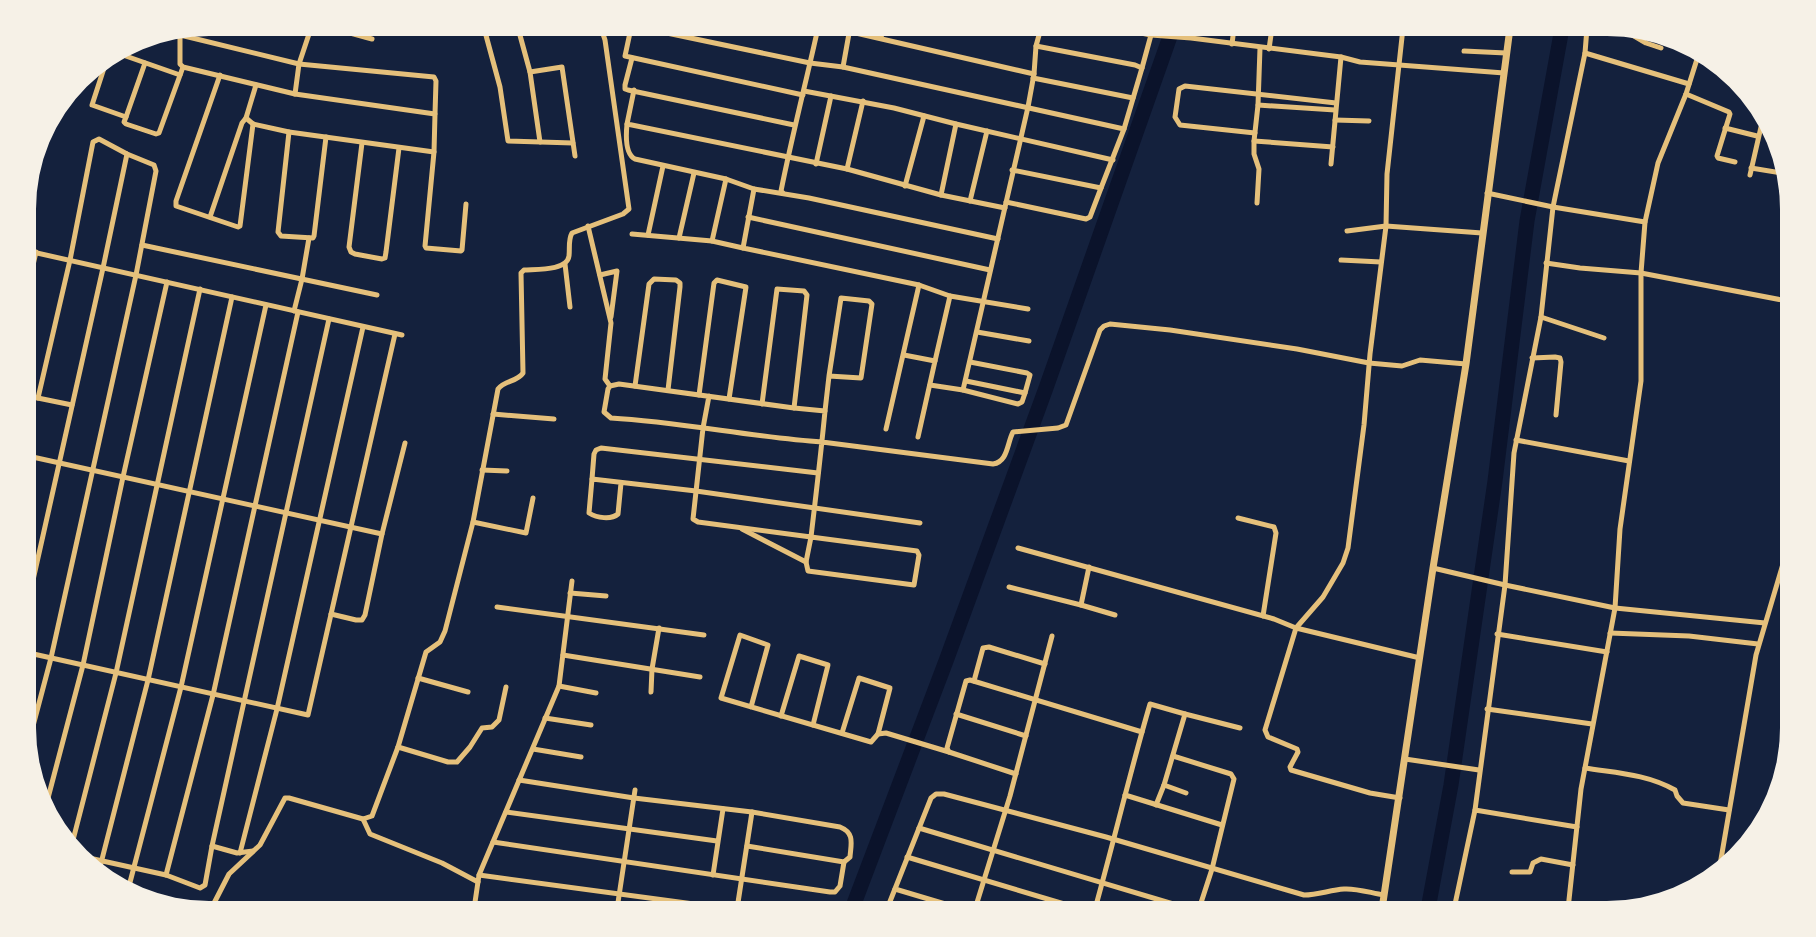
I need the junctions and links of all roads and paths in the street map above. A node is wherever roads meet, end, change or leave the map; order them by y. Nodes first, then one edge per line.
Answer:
1 (1039, 36) edge
2 (1151, 36) edge
3 (1165, 36) edge
4 (1233, 36) edge
5 (1271, 36) edge
6 (1402, 36) edge
7 (1509, 36) edge
8 (1586, 36) edge
9 (308, 37) edge
10 (362, 37) edge
11 (486, 37) edge
12 (520, 37) edge
13 (603, 37) edge
14 (629, 37) edge
15 (684, 37) edge
16 (815, 37) edge
17 (849, 37) edge
18 (876, 37) edge
19 (193, 38) edge
20 (881, 38) joint
21 (179, 39) edge
22 (372, 40) dead end
23 (1641, 40) edge
24 (1232, 44) junction
25 (1036, 46) junction
26 (1260, 48) junction
27 (1661, 48) dead end
28 (1269, 49) junction
29 (1464, 51) dead end
30 (1506, 53) junction
31 (1585, 53) junction
32 (128, 57) edge
33 (1341, 57) junction
34 (632, 58) junction
35 (1696, 61) edge
36 (145, 62) junction
37 (810, 63) junction
38 (299, 64) junction
39 (1400, 65) junction
40 (183, 67) junction
41 (843, 67) junction
42 (1142, 68) junction
43 (530, 72) junction
44 (102, 73) edge
45 (1504, 73) junction
46 (180, 75) junction
47 (220, 76) junction
48 (1034, 76) junction
49 (1689, 84) junction
50 (256, 85) junction
51 (634, 90) junction
52 (804, 93) junction
53 (295, 94) junction
54 (1686, 94) junction
55 (831, 96) junction
56 (1258, 96) junction
57 (1133, 98) junction
58 (863, 101) junction
59 (1336, 103) junction
60 (1258, 105) junction
61 (1028, 107) junction
62 (1335, 110) junction
63 (434, 114) junction
64 (924, 116) junction
65 (126, 117) junction
66 (246, 118) junction
67 (1335, 120) junction
68 (1369, 122) dead end
69 (253, 124) junction
70 (627, 124) junction
71 (956, 124) junction
72 (794, 125) junction
73 (1725, 128) junction
74 (1124, 129) junction
75 (1760, 130) edge
76 (987, 131) junction
77 (289, 132) junction
78 (1255, 134) junction
79 (1758, 136) junction
80 (326, 137) junction
81 (1021, 138) junction
82 (1254, 140) junction
83 (540, 142) junction
84 (362, 143) junction
85 (573, 143) junction
86 (1333, 147) junction
87 (400, 148) junction
88 (434, 152) junction
89 (127, 154) junction
90 (575, 156) dead end
91 (788, 157) junction
92 (1113, 160) junction
93 (1735, 162) dead end
94 (816, 164) junction
95 (1331, 164) dead end
96 (663, 166) junction
97 (1751, 168) junction
98 (847, 170) junction
99 (1012, 170) junction
100 (1775, 172) edge
101 (694, 173) junction
102 (1750, 175) dead end
103 (726, 179) junction
104 (905, 186) junction
105 (1101, 188) junction
106 (754, 189) junction
107 (783, 193) junction
108 (1487, 193) junction
109 (941, 195) junction
110 (970, 201) junction
111 (1257, 202) dead end
112 (466, 204) dead end
113 (1006, 205) junction
114 (1553, 207) junction
115 (748, 217) junction
116 (210, 218) junction
117 (1645, 222) junction
118 (588, 226) junction
119 (1386, 226) junction
120 (1347, 231) dead end
121 (1482, 233) junction
122 (632, 234) dead end
123 (648, 235) junction
124 (309, 238) junction
125 (680, 238) junction
126 (998, 238) junction
127 (712, 241) junction
128 (142, 245) junction
129 (743, 248) junction
130 (36, 252) edge
131 (70, 260) junction
132 (1341, 260) dead end
133 (1382, 262) junction
134 (1546, 263) junction
135 (565, 264) junction
136 (103, 268) junction
137 (990, 270) junction
138 (1641, 273) junction
139 (136, 275) junction
140 (600, 275) junction
141 (302, 279) junction
142 (167, 282) junction
143 (919, 285) junction
144 (200, 289) junction
145 (377, 295) dead end
146 (950, 296) junction
147 (232, 297) junction
148 (1780, 300) edge
149 (984, 302) junction
150 (266, 304) junction
151 (570, 306) dead end
152 (1028, 309) dead end
153 (296, 311) junction
154 (1541, 316) junction
155 (329, 319) junction
156 (611, 323) junction
157 (363, 326) junction
158 (977, 332) junction
159 (395, 334) junction
160 (402, 335) dead end
161 (1604, 338) dead end
162 (1029, 341) dead end
163 (904, 355) junction
164 (1532, 358) junction
165 (935, 361) junction
166 (970, 362) junction
167 (1369, 363) junction
168 (1466, 364) junction
169 (829, 376) junction
170 (966, 381) junction
171 (930, 385) junction
172 (610, 386) junction
173 (636, 386) junction
174 (668, 390) junction
175 (963, 390) junction
176 (1025, 393) junction
177 (699, 395) junction
178 (709, 396) junction
179 (38, 398) joint
180 (730, 399) junction
181 (762, 404) junction
182 (72, 405) junction
183 (794, 408) junction
184 (825, 411) junction
185 (493, 414) junction
186 (1556, 415) dead end
187 (554, 419) dead end
188 (703, 428) junction
189 (886, 429) dead end
190 (918, 437) dead end
191 (1516, 440) junction
192 (405, 442) dead end
193 (822, 442) junction
194 (37, 458) edge
195 (700, 460) junction
196 (1629, 461) junction
197 (60, 463) junction
198 (92, 470) junction
199 (482, 470) junction
200 (507, 471) dead end
201 (818, 473) junction
202 (123, 477) junction
203 (592, 479) junction
204 (621, 482) junction
205 (156, 484) junction
206 (189, 491) junction
207 (696, 491) junction
208 (533, 498) dead end
209 (222, 499) junction
210 (254, 506) junction
211 (814, 507) junction
212 (286, 513) junction
213 (1238, 518) dead end
214 (319, 520) junction
215 (473, 522) junction
216 (920, 523) dead end
217 (351, 527) junction
218 (739, 527) junction
219 (382, 534) junction
220 (810, 537) junction
221 (1018, 548) dead end
222 (806, 562) junction
223 (36, 566) edge
224 (1089, 567) junction
225 (1433, 568) junction
226 (1780, 573) edge
227 (572, 581) dead end
228 (1505, 585) junction
229 (1009, 587) dead end
230 (570, 593) junction
231 (606, 596) dead end
232 (1080, 605) junction
233 (498, 607) dead end
234 (1614, 608) junction
235 (331, 614) junction
236 (1115, 615) dead end
237 (567, 616) junction
238 (1263, 616) junction
239 (1765, 623) junction
240 (658, 628) junction
241 (1296, 628) junction
242 (1610, 633) junction
243 (1497, 634) junction
244 (704, 635) dead end
245 (1052, 636) dead end
246 (1758, 644) junction
247 (1607, 652) junction
248 (36, 655) edge
249 (563, 656) junction
250 (51, 658) junction
251 (1420, 658) junction
252 (1045, 664) junction
253 (83, 665) junction
254 (652, 669) junction
255 (116, 673) junction
256 (700, 677) dead end
257 (418, 678) junction
258 (148, 680) junction
259 (974, 681) junction
260 (559, 686) junction
261 (181, 687) junction
262 (506, 687) dead end
263 (468, 692) dead end
264 (651, 692) dead end
265 (596, 693) dead end
266 (213, 695) junction
267 (1036, 699) junction
268 (245, 702) junction
269 (751, 707) junction
270 (277, 709) junction
271 (1487, 709) junction
272 (36, 714) edge
273 (956, 714) junction
274 (1185, 714) junction
275 (781, 716) junction
276 (545, 718) junction
277 (1592, 724) junction
278 (591, 725) dead end
279 (813, 725) junction
280 (1240, 728) dead end
281 (1142, 732) junction
282 (842, 734) junction
283 (878, 734) junction
284 (1026, 736) junction
285 (398, 746) junction
286 (532, 749) junction
287 (949, 752) junction
288 (1173, 756) junction
289 (581, 757) dead end
290 (1405, 759) junction
291 (1585, 768) junction
292 (1476, 770) junction
293 (1016, 774) junction
294 (519, 780) junction
295 (1164, 785) junction
296 (635, 790) dead end
297 (1186, 793) dead end
298 (49, 794) edge
299 (1124, 795) junction
300 (634, 798) junction
301 (1400, 798) junction
302 (1156, 805) junction
303 (723, 809) junction
304 (1006, 810) junction
305 (1474, 810) junction
306 (1729, 810) junction
307 (506, 812) junction
308 (752, 812) junction
309 (363, 819) junction
310 (1222, 825) junction
311 (1577, 827) junction
312 (919, 828) junction
313 (629, 830) junction
314 (74, 835) edge
315 (1115, 840) junction
316 (717, 841) junction
317 (493, 842) junction
318 (212, 846) junction
319 (747, 846) junction
320 (994, 849) junction
321 (254, 851) junction
322 (240, 853) junction
323 (907, 857) junction
324 (1721, 858) edge
325 (98, 859) edge
326 (102, 860) junction
327 (624, 860) junction
328 (844, 862) junction
329 (1573, 865) junction
330 (133, 867) junction
331 (1212, 868) junction
332 (1512, 872) dead end
333 (713, 874) junction
334 (166, 875) junction
335 (479, 875) junction
336 (742, 879) junction
337 (985, 879) junction
338 (130, 881) edge
339 (478, 882) junction
340 (1102, 884) junction
341 (895, 889) junction
342 (619, 893) junction
343 (1384, 894) junction
344 (933, 900) edge
345 (978, 900) edge
346 (1053, 900) edge
347 (1097, 900) edge
348 (1159, 900) edge
349 (1203, 900) edge
350 (1383, 900) edge
351 (1456, 900) edge
352 (1569, 900) edge
353 (216, 901) edge
354 (475, 901) edge
355 (618, 901) edge
356 (673, 901) edge
357 (738, 901) edge
358 (890, 901) edge

1 - 25 street
2 - 42 street
3 - 24 street
4 - 24 street
5 - 28 street
6 - 39 street
7 - 30 main road
8 - 31 street
9 - 38 street
10 - 22 street
11 - 83 street
12 - 43 street
13 - 118 street
14 - 34 street
15 - 37 street
16 - 37 street
17 - 41 street
18 - 20 street
19 - 38 street
20 - 48 street
21 - 40 street
23 - 27 street
24 - 26 street
25 - 42 street
25 - 48 street
26 - 28 street
26 - 56 street
28 - 33 street
29 - 30 street
30 - 45 main road
31 - 49 street
31 - 114 street
32 - 36 street
33 - 39 street
33 - 59 street
34 - 51 street
34 - 52 street
35 - 49 street
36 - 46 street
36 - 65 street
37 - 41 street
37 - 52 street
38 - 53 street
38 - 63 street
39 - 45 street
39 - 119 street
40 - 46 street
40 - 47 street
41 - 61 street
42 - 57 street
43 - 83 street
43 - 85 street
44 - 65 street
45 - 108 main road
46 - 65 street
47 - 50 street
47 - 116 street
48 - 57 street
48 - 61 street
49 - 54 street
50 - 53 street
50 - 66 street
51 - 70 street
51 - 72 street
52 - 55 street
52 - 72 street
53 - 63 street
54 - 73 street
54 - 117 street
55 - 58 street
55 - 94 street
56 - 59 street
56 - 60 street
56 - 78 street
57 - 74 street
58 - 64 street
58 - 98 street
59 - 62 street
60 - 62 street
60 - 78 street
61 - 74 street
61 - 81 street
62 - 67 street
63 - 88 street
64 - 71 street
64 - 104 street
66 - 69 street
66 - 116 street
67 - 68 street
67 - 86 street
69 - 77 street
69 - 116 street
70 - 91 street
70 - 96 street
71 - 76 street
71 - 109 street
72 - 91 street
73 - 79 street
73 - 93 street
74 - 92 street
75 - 79 street
76 - 81 street
76 - 110 street
77 - 80 street
77 - 124 street
78 - 82 street
79 - 97 street
80 - 84 street
80 - 124 street
81 - 92 street
81 - 99 street
82 - 86 street
82 - 111 street
83 - 85 street
84 - 87 street
84 - 87 street
85 - 90 street
86 - 95 street
87 - 88 street
88 - 112 street
89 - 128 street
89 - 131 street
89 - 136 street
91 - 94 street
91 - 107 street
92 - 105 street
94 - 98 street
96 - 101 street
96 - 123 street
97 - 100 street
97 - 102 street
98 - 104 street
99 - 105 street
99 - 113 street
101 - 103 street
101 - 125 street
103 - 106 street
103 - 127 street
104 - 109 street
105 - 113 street
106 - 107 street
106 - 115 street
107 - 126 street
108 - 114 street
108 - 121 main road
109 - 110 street
110 - 113 street
113 - 126 street
114 - 117 street
114 - 134 street
115 - 129 street
115 - 137 street
117 - 138 street
118 - 135 street
118 - 140 street
119 - 120 street
119 - 121 street
119 - 133 street
121 - 168 main road
122 - 123 street
123 - 125 street
124 - 141 street
125 - 127 street
126 - 137 street
127 - 129 street
128 - 139 street
128 - 141 street
129 - 143 street
130 - 131 street
131 - 136 street
131 - 179 street
132 - 133 street
133 - 167 street
134 - 138 street
134 - 154 street
135 - 151 street
135 - 185 street
136 - 139 street
136 - 182 street
137 - 149 street
138 - 148 street
138 - 196 street
139 - 142 street
139 - 198 street
140 - 156 street
140 - 156 street
141 - 145 street
141 - 153 street
142 - 144 street
142 - 202 street
143 - 146 street
143 - 163 street
144 - 147 street
144 - 205 street
146 - 149 street
146 - 165 street
147 - 150 street
147 - 206 street
149 - 152 street
149 - 158 street
150 - 153 street
150 - 209 street
153 - 155 street
153 - 210 street
154 - 161 street
154 - 164 street
155 - 157 street
155 - 212 street
156 - 172 street
157 - 159 street
157 - 214 street
158 - 162 street
158 - 166 street
159 - 160 street
159 - 217 street
163 - 165 street
163 - 189 street
164 - 186 street
164 - 191 street
165 - 171 street
166 - 170 street
166 - 176 street
167 - 168 street
167 - 193 street
167 - 241 street
168 - 225 main road
169 - 169 street
169 - 184 street
170 - 175 street
170 - 176 street
171 - 175 street
171 - 190 street
172 - 173 street
172 - 188 street
173 - 174 street
173 - 174 street
174 - 177 street
175 - 176 street
177 - 178 street
177 - 180 street
178 - 180 street
178 - 188 street
179 - 182 street
180 - 181 street
181 - 183 street
181 - 183 street
182 - 197 street
183 - 184 street
184 - 193 street
185 - 187 street
185 - 199 street
188 - 193 street
188 - 195 street
191 - 196 street
191 - 228 street
192 - 219 street
193 - 201 street
194 - 197 street
195 - 201 street
195 - 203 street
195 - 207 street
196 - 234 street
197 - 198 street
197 - 223 street
198 - 202 street
198 - 250 street
199 - 200 street
199 - 215 street
201 - 211 street
202 - 205 street
202 - 253 street
203 - 204 street
203 - 204 street
204 - 207 street
205 - 206 street
205 - 255 street
206 - 209 street
206 - 258 street
207 - 211 street
207 - 218 street
208 - 215 street
209 - 210 street
209 - 261 street
210 - 212 street
210 - 266 street
211 - 216 street
211 - 220 street
212 - 214 street
212 - 268 street
213 - 238 street
214 - 217 street
214 - 270 street
215 - 257 street
217 - 219 street
217 - 235 street
218 - 220 street
218 - 222 street
219 - 235 street
220 - 222 street
220 - 222 street
221 - 224 street
224 - 232 street
224 - 238 street
225 - 228 street
225 - 251 main road
226 - 239 street
227 - 230 street
228 - 234 street
228 - 243 street
229 - 232 street
230 - 231 street
230 - 237 street
232 - 236 street
233 - 237 street
234 - 239 street
234 - 242 street
235 - 270 street
237 - 240 street
237 - 249 street
238 - 241 street
239 - 246 street
240 - 244 street
240 - 254 street
241 - 251 street
241 - 301 street
242 - 246 street
242 - 247 street
243 - 247 street
243 - 271 street
245 - 252 street
246 - 306 street
247 - 277 street
248 - 250 street
249 - 254 street
249 - 260 street
250 - 253 street
250 - 272 street
251 - 290 main road
252 - 259 street
252 - 267 street
253 - 255 street
253 - 298 street
254 - 256 street
254 - 264 street
255 - 258 street
255 - 314 street
257 - 263 street
257 - 285 street
258 - 261 street
258 - 326 street
259 - 267 street
259 - 273 street
260 - 265 street
260 - 276 street
261 - 266 street
261 - 330 street
262 - 285 street
266 - 268 street
266 - 334 street
267 - 281 street
267 - 284 street
268 - 270 street
268 - 318 street
269 - 269 street
269 - 275 street
270 - 322 street
271 - 277 street
271 - 292 street
273 - 284 street
273 - 287 street
274 - 280 street
274 - 281 street
274 - 288 street
275 - 279 street
275 - 279 street
276 - 278 street
276 - 286 street
277 - 291 street
279 - 282 street
281 - 299 street
282 - 283 street
282 - 283 street
283 - 287 street
284 - 293 street
285 - 309 street
286 - 289 street
286 - 294 street
287 - 293 street
288 - 295 street
288 - 310 street
290 - 292 street
290 - 301 main road
291 - 306 street
291 - 311 street
292 - 305 street
293 - 304 street
294 - 300 street
294 - 307 street
295 - 297 street
295 - 302 street
296 - 300 street
299 - 302 street
299 - 315 street
300 - 303 street
300 - 313 street
301 - 343 main road
302 - 310 street
303 - 308 street
303 - 316 street
304 - 312 street
304 - 315 street
304 - 320 street
305 - 311 street
305 - 351 street
306 - 324 street
307 - 313 street
307 - 317 street
308 - 319 street
308 - 328 street
309 - 321 street
309 - 339 street
310 - 331 street
311 - 329 street
312 - 320 street
312 - 323 street
313 - 316 street
313 - 327 street
315 - 331 street
315 - 340 street
316 - 333 street
317 - 327 street
317 - 335 street
318 - 322 street
318 - 334 street
319 - 328 street
319 - 336 street
320 - 337 street
320 - 340 street
321 - 322 street
321 - 353 street
323 - 337 street
323 - 341 street
325 - 326 street
326 - 330 street
327 - 333 street
327 - 342 street
328 - 336 street
329 - 332 street
329 - 352 street
330 - 334 street
330 - 338 street
331 - 343 street
331 - 349 street
333 - 336 street
335 - 339 street
335 - 342 street
336 - 357 street
337 - 345 street
337 - 346 street
339 - 354 street
340 - 347 street
340 - 348 street
341 - 344 street
341 - 358 street
342 - 355 street
342 - 356 street
343 - 350 main road

